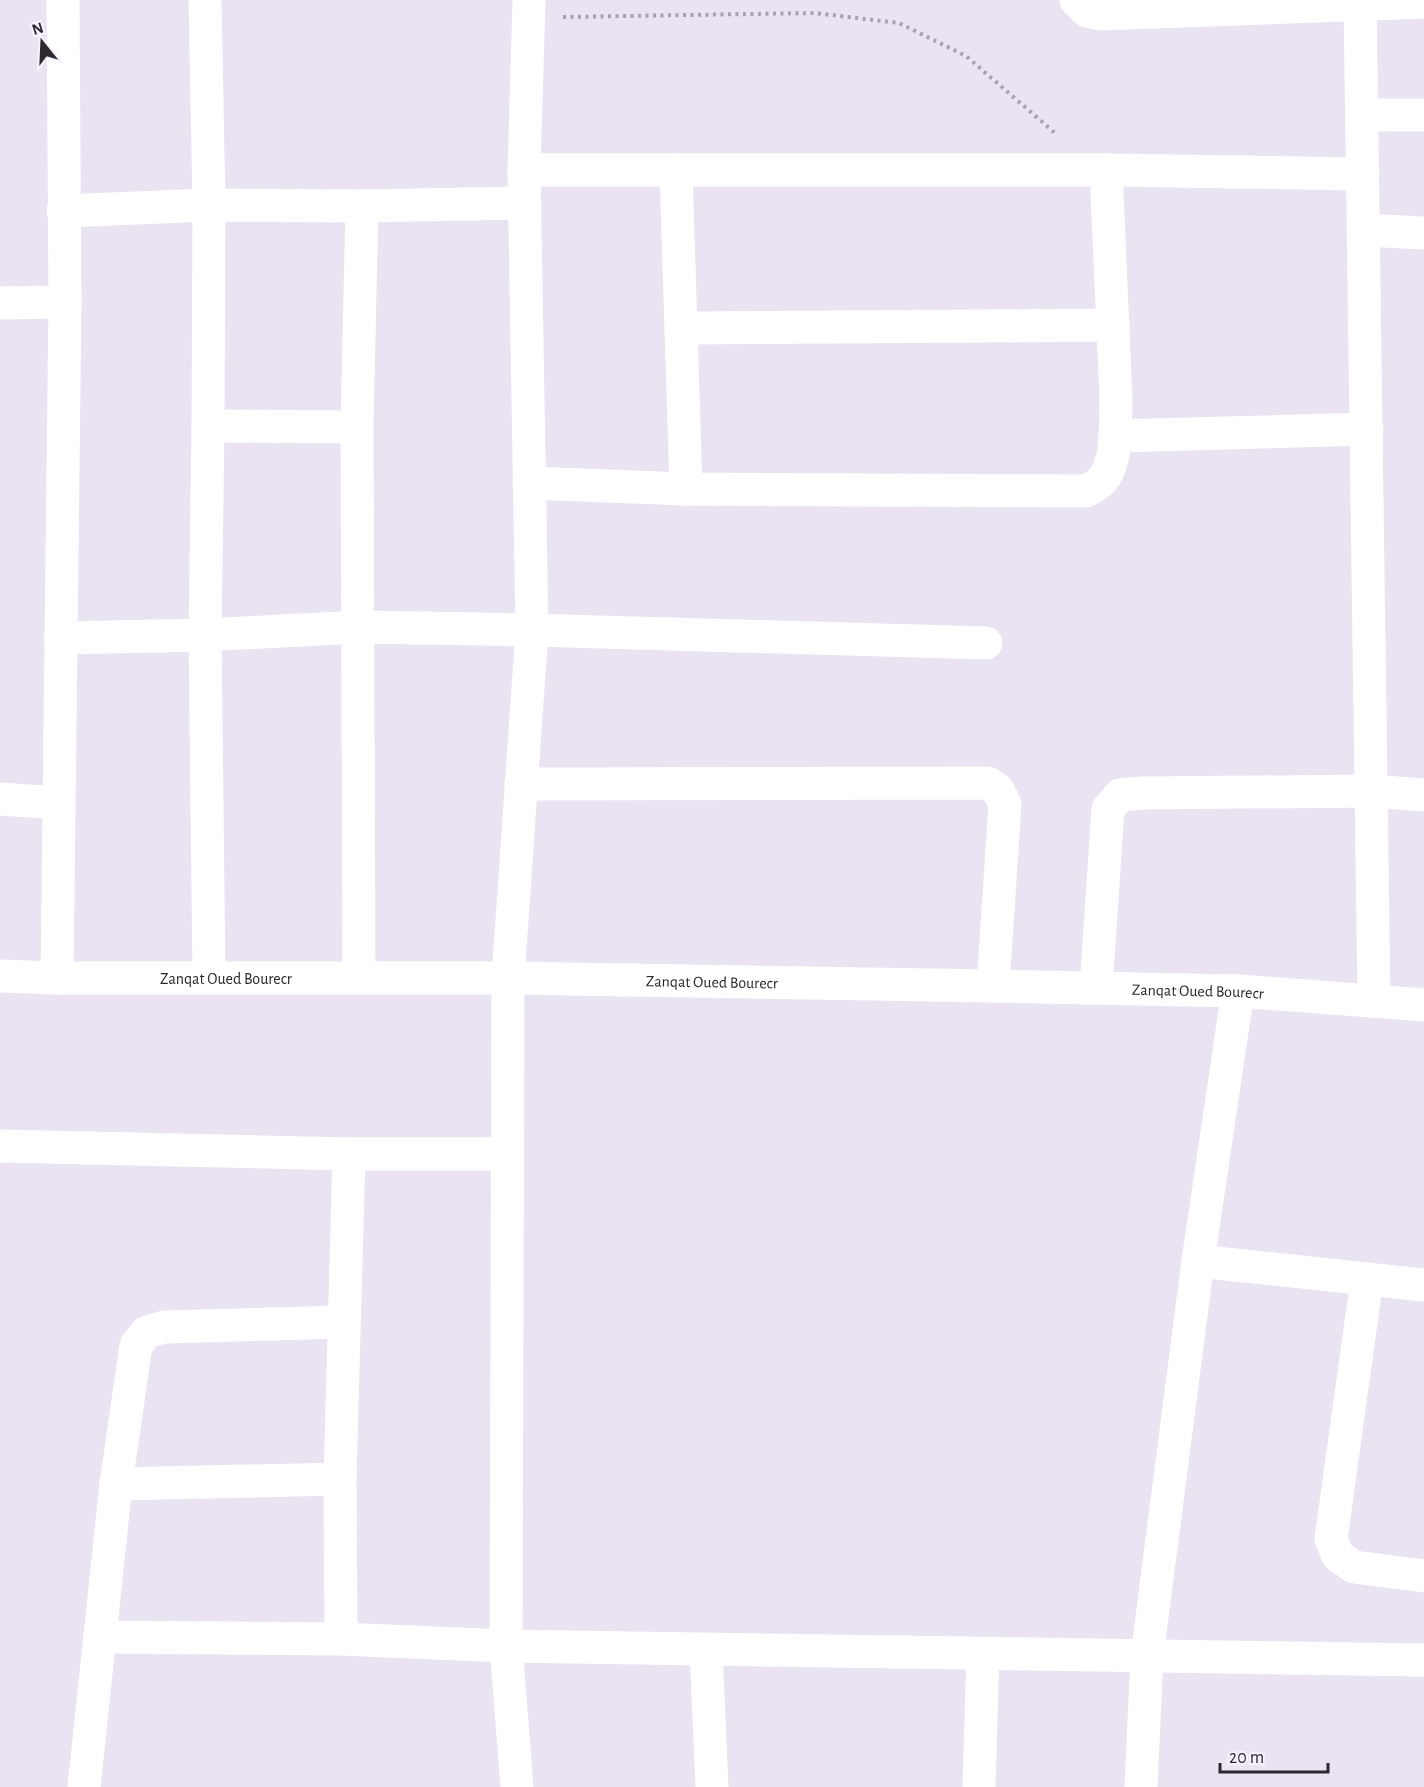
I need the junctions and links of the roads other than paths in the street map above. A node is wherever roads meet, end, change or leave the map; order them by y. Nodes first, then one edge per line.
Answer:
1 (63, 0) edge
2 (206, 0) edge
3 (1076, 0) edge
4 (1360, 2) edge
5 (1424, 2) edge
6 (529, 9) edge
7 (1424, 115) edge
8 (1362, 116) junction
9 (524, 170) junction
10 (1102, 170) junction
11 (676, 171) junction
12 (1363, 174) junction
13 (525, 203) junction
14 (208, 205) junction
15 (362, 206) junction
16 (63, 211) junction
17 (1364, 230) junction
18 (1424, 233) edge
19 (65, 302) junction
20 (0, 303) edge
21 (1113, 325) junction
22 (681, 328) junction
23 (208, 426) junction
24 (357, 427) junction
25 (1367, 429) junction
26 (1115, 436) junction
27 (529, 483) junction
28 (686, 489) junction
29 (358, 627) junction
30 (532, 630) junction
31 (205, 635) junction
32 (60, 638) junction
33 (986, 643) dead end
34 (522, 784) junction
35 (1372, 791) junction
36 (1424, 795) edge
37 (0, 799) edge
38 (58, 804) junction
39 (0, 976) edge
40 (208, 977) junction
41 (359, 977) junction
42 (57, 978) junction
43 (508, 978) junction
44 (993, 986) junction
45 (1096, 988) junction
46 (1238, 991) junction
47 (1374, 1001) junction
48 (1424, 1005) edge
49 (0, 1146) edge
50 (350, 1154) junction
51 (507, 1154) junction
52 (1198, 1262) junction
53 (1367, 1279) junction
54 (1424, 1285) edge
55 (344, 1322) junction
56 (340, 1479) junction
57 (116, 1484) junction
58 (1424, 1576) edge
59 (100, 1637) junction
60 (341, 1639) junction
61 (506, 1646) junction
62 (706, 1650) junction
63 (983, 1654) junction
64 (1147, 1656) junction
65 (1424, 1660) edge
66 (84, 1787) edge
67 (517, 1787) edge
68 (711, 1787) edge
69 (980, 1787) edge
70 (1141, 1787) edge

1 - 16 street
2 - 14 street
3 - 4 street
4 - 5 street
4 - 8 street
6 - 9 street
7 - 8 street
8 - 12 street
9 - 11 street
9 - 13 street
10 - 11 street
10 - 12 street
10 - 21 street
11 - 22 street
12 - 17 street
13 - 15 street
13 - 27 street
14 - 15 street
14 - 16 street
14 - 23 street
15 - 24 street
16 - 19 street
17 - 18 street
17 - 25 street
19 - 20 street
19 - 32 street
21 - 22 street
21 - 26 street
22 - 28 street
23 - 24 street
23 - 31 street
24 - 29 street
25 - 26 street
25 - 35 street
26 - 28 street
27 - 28 street
27 - 30 street
29 - 30 street
29 - 31 street
29 - 41 street
30 - 33 street
30 - 34 street
31 - 32 street
31 - 40 street
32 - 38 street
34 - 43 street
34 - 44 street
35 - 36 street
35 - 45 street
35 - 47 street
37 - 38 street
38 - 42 street
39 - 42 street, Zanqat Oued Bourecr
40 - 41 street, Zanqat Oued Bourecr
40 - 42 street, Zanqat Oued Bourecr
41 - 43 street, Zanqat Oued Bourecr
43 - 44 street, Zanqat Oued Bourecr
43 - 51 street
44 - 45 street, Zanqat Oued Bourecr
45 - 46 street, Zanqat Oued Bourecr
46 - 47 street, Zanqat Oued Bourecr
46 - 52 street
47 - 48 street, Zanqat Oued Bourecr
49 - 50 street
50 - 51 street
50 - 55 street
51 - 61 street
52 - 53 street
52 - 64 street
53 - 54 street
53 - 58 street
55 - 56 street
55 - 57 street
56 - 57 street
56 - 60 street
57 - 59 street
59 - 60 street
59 - 66 street
60 - 61 street
61 - 62 street
61 - 67 street
62 - 63 street
62 - 68 street
63 - 64 street
63 - 69 street
64 - 65 street
64 - 70 street

